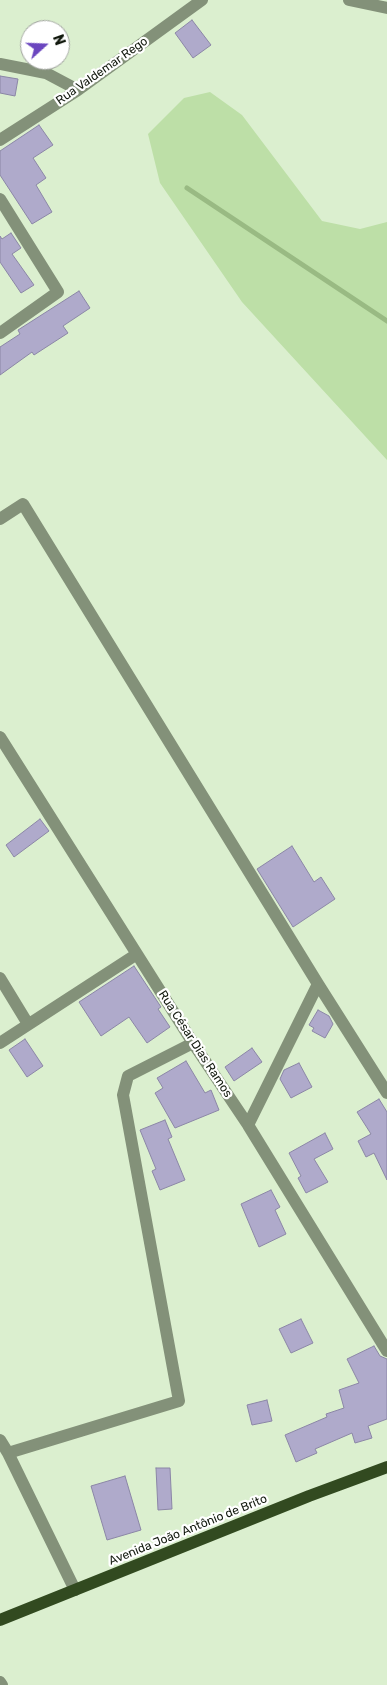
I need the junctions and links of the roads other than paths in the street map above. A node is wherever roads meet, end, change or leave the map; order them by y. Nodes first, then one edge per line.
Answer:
1 (202, 0) edge
2 (349, 0) edge
3 (387, 8) edge
4 (0, 64) edge
5 (78, 90) junction
6 (0, 140) edge
7 (0, 199) edge
8 (0, 333) edge
9 (0, 519) edge
10 (0, 737) edge
11 (137, 954) junction
12 (0, 978) edge
13 (318, 984) junction
14 (28, 1024) junction
15 (0, 1043) edge
16 (193, 1043) junction
17 (387, 1093) edge
18 (248, 1125) junction
19 (387, 1351) edge
20 (0, 1440) edge
21 (8, 1452) junction
22 (387, 1467) edge
23 (75, 1590) junction
24 (0, 1620) edge
25 (0, 1682) edge
26 (2, 1685) edge

1 - 5 street, Rua Valdemar Rego
2 - 3 street
4 - 5 street
5 - 6 street, Rua Valdemar Rego
7 - 8 street
9 - 13 street
10 - 11 street, Rua César Dias Ramos
11 - 14 street
11 - 16 street, Rua César Dias Ramos
12 - 14 street
13 - 17 street
13 - 18 street
14 - 15 street
16 - 18 street, Rua César Dias Ramos
16 - 21 street
18 - 19 street, Rua César Dias Ramos
20 - 21 street
21 - 23 street
22 - 23 main road, Avenida João Antônio de Brito
23 - 24 main road, Avenida João Antônio de Brito
25 - 26 street

